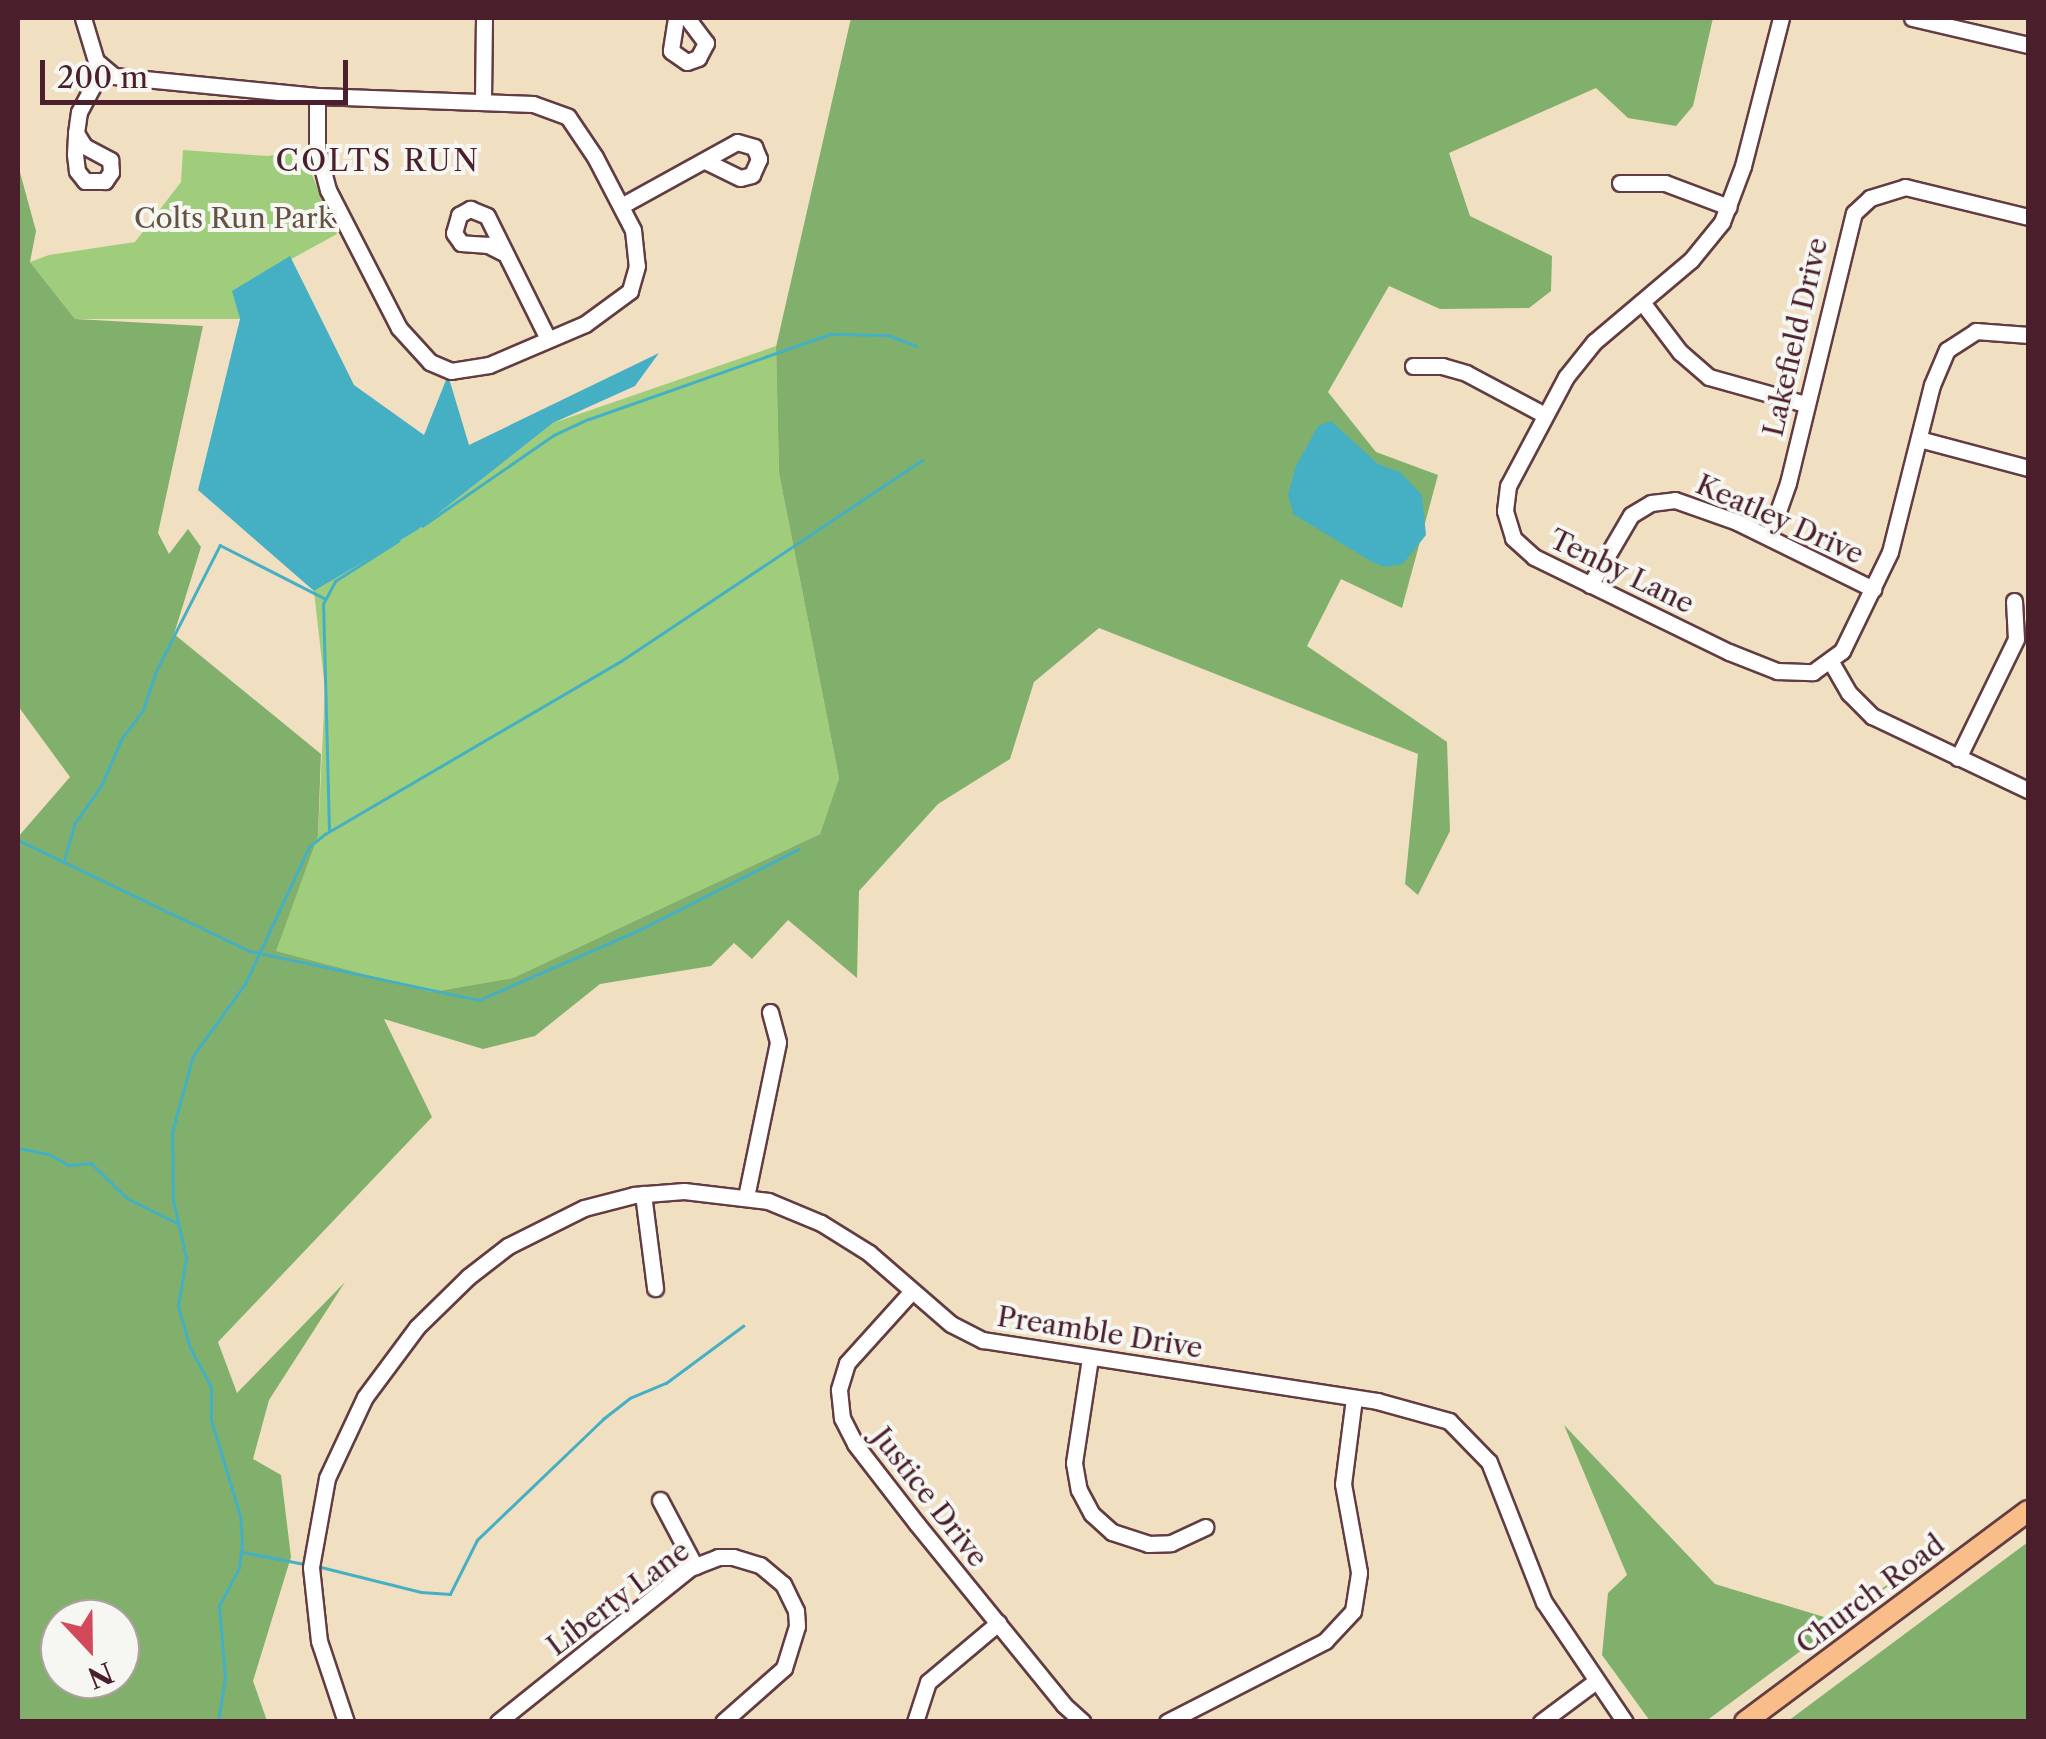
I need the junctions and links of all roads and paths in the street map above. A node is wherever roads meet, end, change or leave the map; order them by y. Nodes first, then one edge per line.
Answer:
1 (83, 18) edge
2 (484, 18) edge
3 (676, 18) edge
4 (686, 18) edge
5 (1781, 18) edge
6 (1912, 18) edge
7 (2028, 46) edge
8 (102, 69) junction
9 (317, 96) junction
10 (483, 100) junction
11 (76, 133) dead end
12 (707, 162) dead end
13 (1620, 183) dead end
14 (621, 206) junction
15 (1729, 207) junction
16 (2028, 217) edge
17 (502, 252) dead end
18 (1642, 302) junction
19 (2028, 335) edge
20 (548, 339) junction
21 (1413, 366) dead end
22 (1805, 404) junction
23 (1545, 415) junction
24 (1919, 439) junction
25 (2028, 468) edge
26 (1769, 537) junction
27 (1590, 585) junction
28 (1873, 589) junction
29 (2014, 601) dead end
30 (1832, 662) junction
31 (1958, 758) junction
32 (2028, 790) edge
33 (770, 1012) dead end
34 (643, 1194) junction
35 (746, 1197) junction
36 (655, 1288) dead end
37 (912, 1292) junction
38 (1090, 1358) junction
39 (1354, 1398) junction
40 (660, 1500) dead end
41 (2028, 1511) edge
42 (1206, 1527) dead end
43 (695, 1566) junction
44 (998, 1623) junction
45 (1596, 1680) junction
46 (346, 1722) edge
47 (498, 1722) edge
48 (722, 1722) edge
49 (915, 1722) edge
50 (1083, 1722) edge
51 (1167, 1722) edge
52 (1541, 1722) edge
53 (1625, 1722) edge
54 (1744, 1722) edge

1 - 8 street
2 - 10 street
3 - 4 street
5 - 15 street, Tenby Lane
6 - 7 street
8 - 9 street
8 - 11 street
9 - 10 street
9 - 20 street
10 - 14 street
12 - 14 street
13 - 15 street
14 - 20 street
15 - 18 street, Tenby Lane
16 - 22 street, Lakefield Drive
17 - 20 street
18 - 22 street
18 - 23 street, Tenby Lane
19 - 24 street
21 - 23 street
22 - 26 street, Lakefield Drive
23 - 27 street, Tenby Lane
24 - 25 street
24 - 28 street
26 - 27 street, Keatley Drive
26 - 28 street, Keatley Drive
27 - 30 street, Tenby Lane
28 - 30 street
29 - 31 street
30 - 31 street
31 - 32 street
33 - 35 street
34 - 35 street, Preamble Drive
34 - 36 street
34 - 46 street, Preamble Drive
35 - 37 street, Preamble Drive
37 - 38 street, Preamble Drive
37 - 44 street, Justice Drive
38 - 39 street, Preamble Drive
38 - 42 street
39 - 45 street, Preamble Drive
39 - 51 street
40 - 43 street
41 - 54 main road, Church Road
43 - 47 street, Liberty Lane
43 - 48 street, Liberty Lane
44 - 49 street
44 - 50 street, Justice Drive
45 - 52 street
45 - 53 street, Preamble Drive

